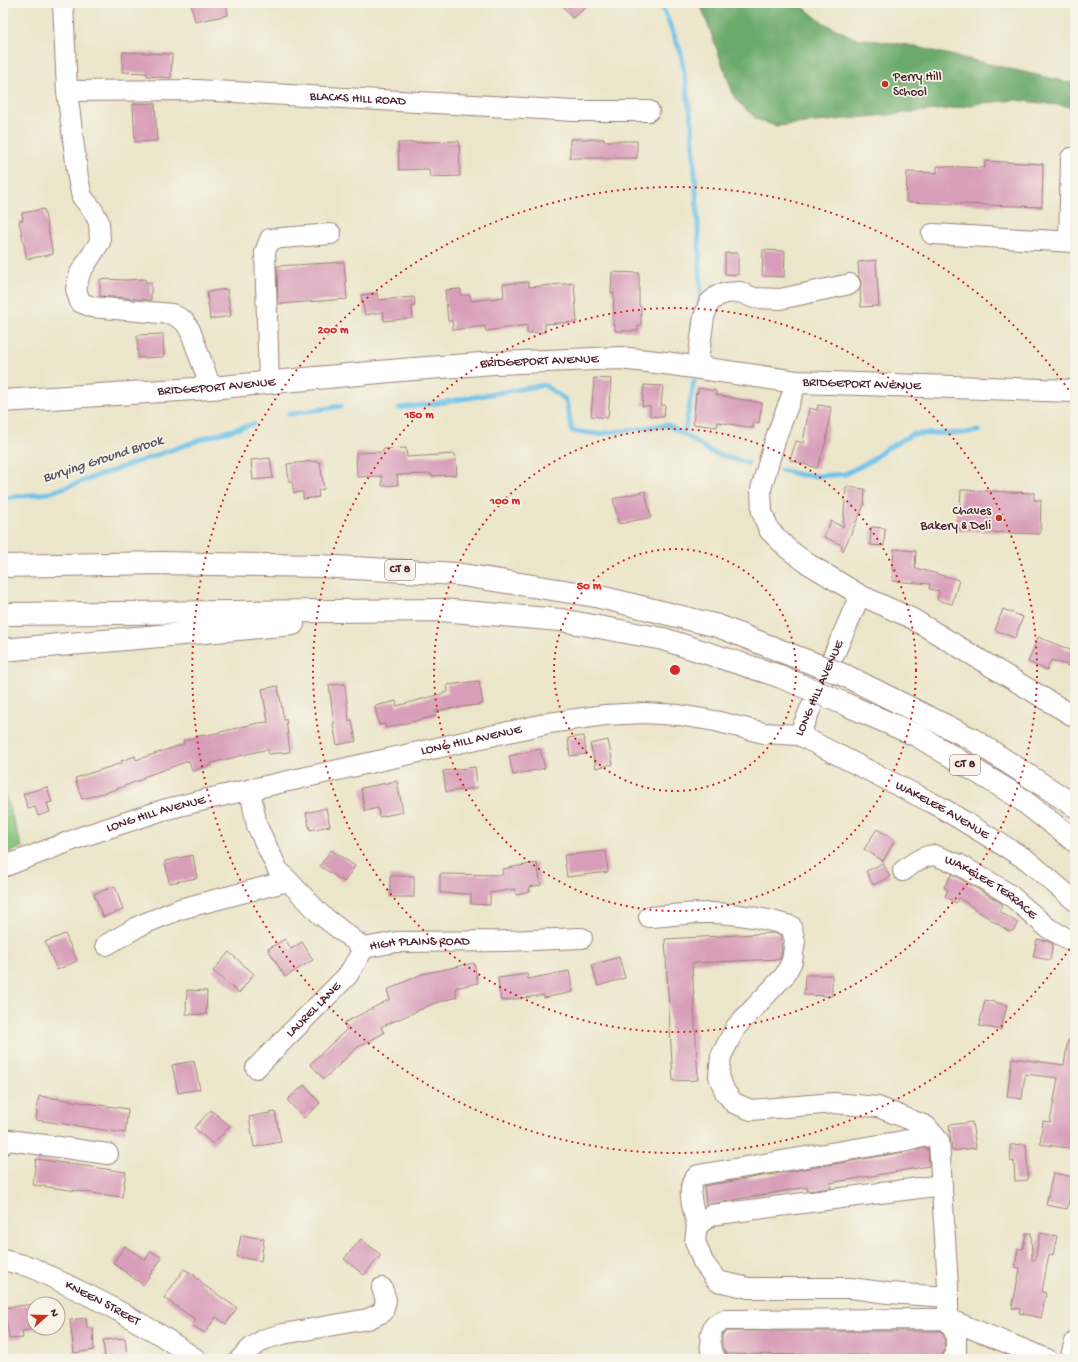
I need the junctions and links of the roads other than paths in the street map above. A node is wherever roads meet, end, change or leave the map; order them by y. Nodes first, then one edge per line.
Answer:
1 (63, 3) edge
2 (67, 91) junction
3 (649, 112) dead end
4 (1075, 158) edge
5 (331, 234) dead end
6 (932, 234) dead end
7 (1072, 242) edge
8 (850, 284) dead end
9 (697, 367) junction
10 (797, 382) junction
11 (269, 383) junction
12 (211, 388) junction
13 (1075, 391) edge
14 (3, 401) edge
15 (3, 566) edge
16 (860, 595) junction
17 (441, 610) junction
18 (3, 614) edge
19 (3, 650) edge
20 (1075, 717) edge
21 (799, 735) junction
22 (250, 790) junction
23 (1075, 806) edge
24 (1075, 841) edge
25 (3, 867) edge
26 (903, 871) dead end
27 (288, 881) junction
28 (1075, 901) edge
29 (648, 917) dead end
30 (582, 938) dead end
31 (1075, 943) edge
32 (106, 945) dead end
33 (364, 948) junction
34 (256, 1068) dead end
35 (934, 1135) junction
36 (3, 1144) edge
37 (108, 1154) dead end
38 (942, 1185) junction
39 (697, 1226) junction
40 (3, 1260) edge
41 (382, 1288) dead end
42 (948, 1296) junction
43 (948, 1319) junction
44 (1075, 1342) edge
45 (196, 1359) edge
46 (240, 1359) edge
47 (716, 1359) edge
48 (953, 1359) edge
49 (1047, 1359) edge
50 (1070, 1359) edge

1 - 2 street
2 - 3 street, BLACKS HILL ROAD
2 - 12 street
4 - 7 street
5 - 11 street
6 - 7 street
8 - 9 street
9 - 10 main road, BRIDGEPORT AVENUE
9 - 11 main road, BRIDGEPORT AVENUE
10 - 13 main road, BRIDGEPORT AVENUE
10 - 16 street
11 - 12 main road, BRIDGEPORT AVENUE
12 - 14 main road, BRIDGEPORT AVENUE
15 - 23 main road, CT 8, bridge
16 - 20 street
16 - 21 street, LONG HILL AVENUE
17 - 18 main road, CT 8
17 - 19 main road
17 - 24 main road, CT 8, bridge
21 - 22 street, LONG HILL AVENUE
21 - 28 street, WAKELEE AVENUE
22 - 25 street, LONG HILL AVENUE
22 - 27 street, HIGH PLAINS ROAD
26 - 31 street, WAKELEE TERRACE
27 - 32 street
27 - 33 street, HIGH PLAINS ROAD
29 - 35 street
30 - 33 street, HIGH PLAINS ROAD
33 - 34 street, LAUREL LANE
35 - 38 street
35 - 39 street
36 - 37 street
38 - 39 street
38 - 42 street
39 - 42 street
40 - 45 street, KNEEN STREET
41 - 46 street
42 - 43 street
43 - 47 street
43 - 48 street
43 - 49 street
44 - 50 street

